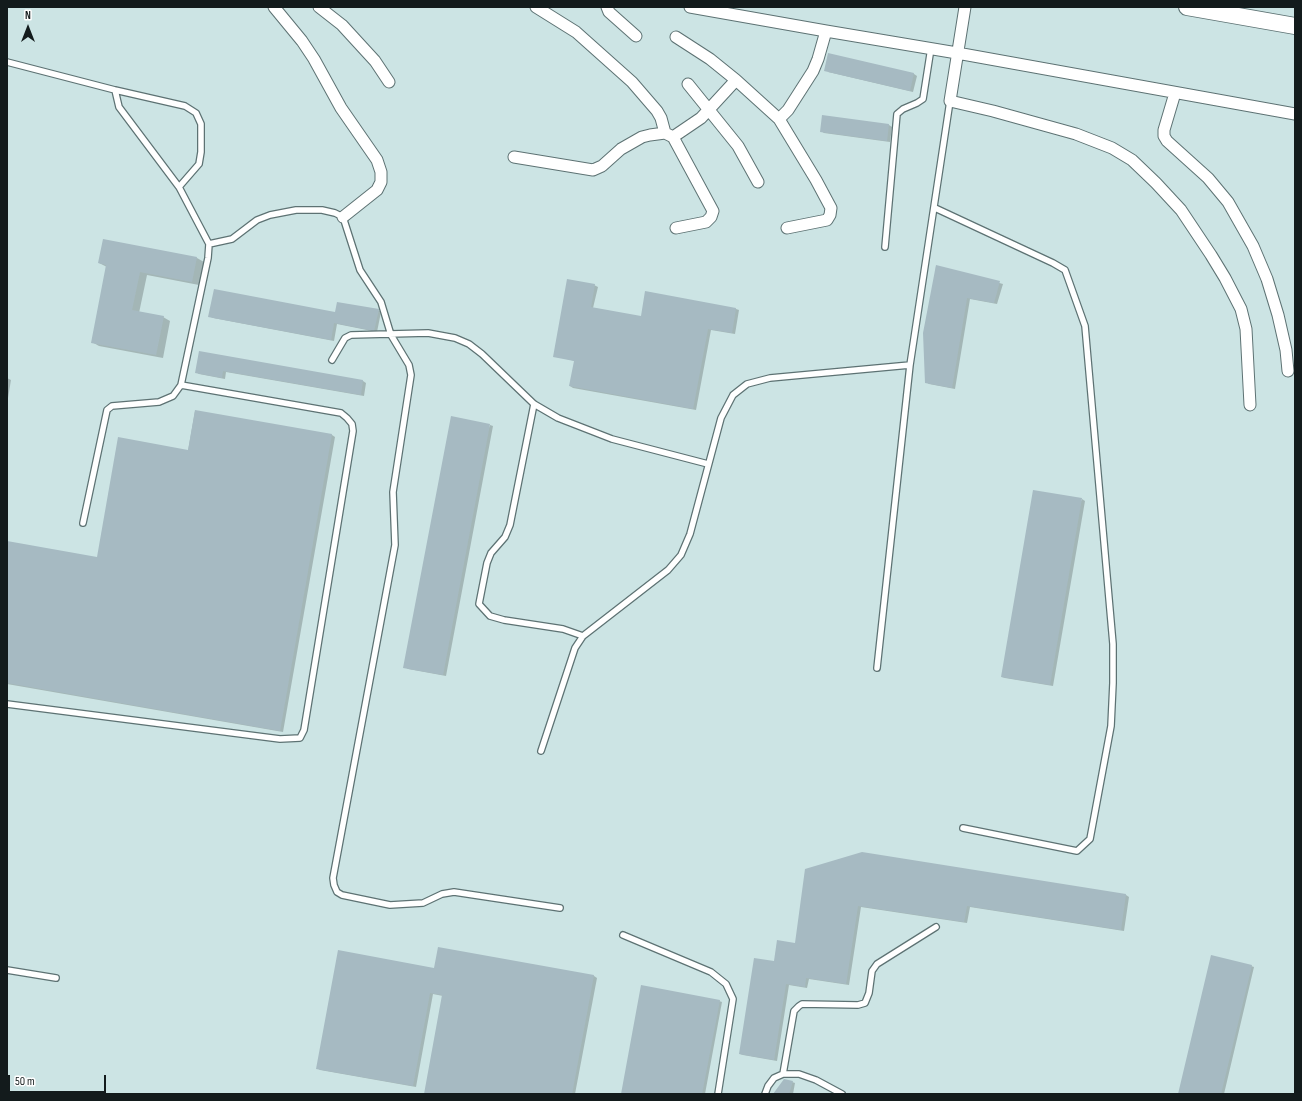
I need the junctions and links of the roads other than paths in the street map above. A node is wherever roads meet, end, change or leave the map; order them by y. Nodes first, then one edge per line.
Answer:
1 (274, 7) edge
2 (319, 7) edge
3 (536, 7) edge
4 (607, 7) edge
5 (690, 7) edge
6 (964, 7) edge
7 (1187, 7) edge
8 (1295, 26) edge
9 (826, 31) junction
10 (636, 36) dead end
11 (676, 38) dead end
12 (931, 48) junction
13 (957, 53) junction
14 (7, 62) edge
15 (736, 80) junction
16 (389, 82) dead end
17 (688, 84) dead end
18 (115, 90) junction
19 (1175, 93) junction
20 (950, 101) junction
21 (709, 109) junction
22 (1295, 114) edge
23 (779, 120) junction
24 (669, 135) junction
25 (514, 157) dead end
26 (758, 182) dead end
27 (179, 187) junction
28 (935, 208) junction
29 (343, 217) junction
30 (676, 228) dead end
31 (787, 228) dead end
32 (208, 244) junction
33 (885, 247) dead end
34 (391, 335) junction
35 (332, 360) dead end
36 (910, 365) junction
37 (1288, 371) dead end
38 (181, 385) junction
39 (534, 404) junction
40 (1250, 405) dead end
41 (708, 464) junction
42 (83, 523) dead end
43 (583, 636) junction
44 (877, 668) dead end
45 (7, 704) edge
46 (541, 751) dead end
47 (963, 828) dead end
48 (560, 908) dead end
49 (936, 927) dead end
50 (623, 934) dead end
51 (7, 970) edge
52 (56, 978) dead end
53 (783, 1074) junction
54 (718, 1094) edge
55 (765, 1094) edge
56 (842, 1094) edge

1 - 29 street
2 - 16 street
3 - 24 street
4 - 10 street
5 - 9 street
6 - 13 street
7 - 8 street
9 - 12 street
9 - 23 street
11 - 15 street
12 - 13 street
12 - 33 lane
13 - 19 street
13 - 20 street
14 - 18 lane
15 - 21 street
15 - 23 street
17 - 21 street
18 - 27 lane
18 - 27 lane
19 - 22 street
19 - 37 street
20 - 28 lane
20 - 40 street
21 - 24 street
21 - 26 street
23 - 31 street
24 - 25 street
24 - 30 street
27 - 32 lane
28 - 36 lane
28 - 47 lane
29 - 32 lane
29 - 34 lane
32 - 38 lane
34 - 35 lane
34 - 39 lane
34 - 48 lane
36 - 41 lane
36 - 44 lane
38 - 42 lane
38 - 45 lane
39 - 41 lane
39 - 43 lane
41 - 43 lane
43 - 46 lane
49 - 53 lane
50 - 54 lane
51 - 52 lane
53 - 55 lane
53 - 56 lane

